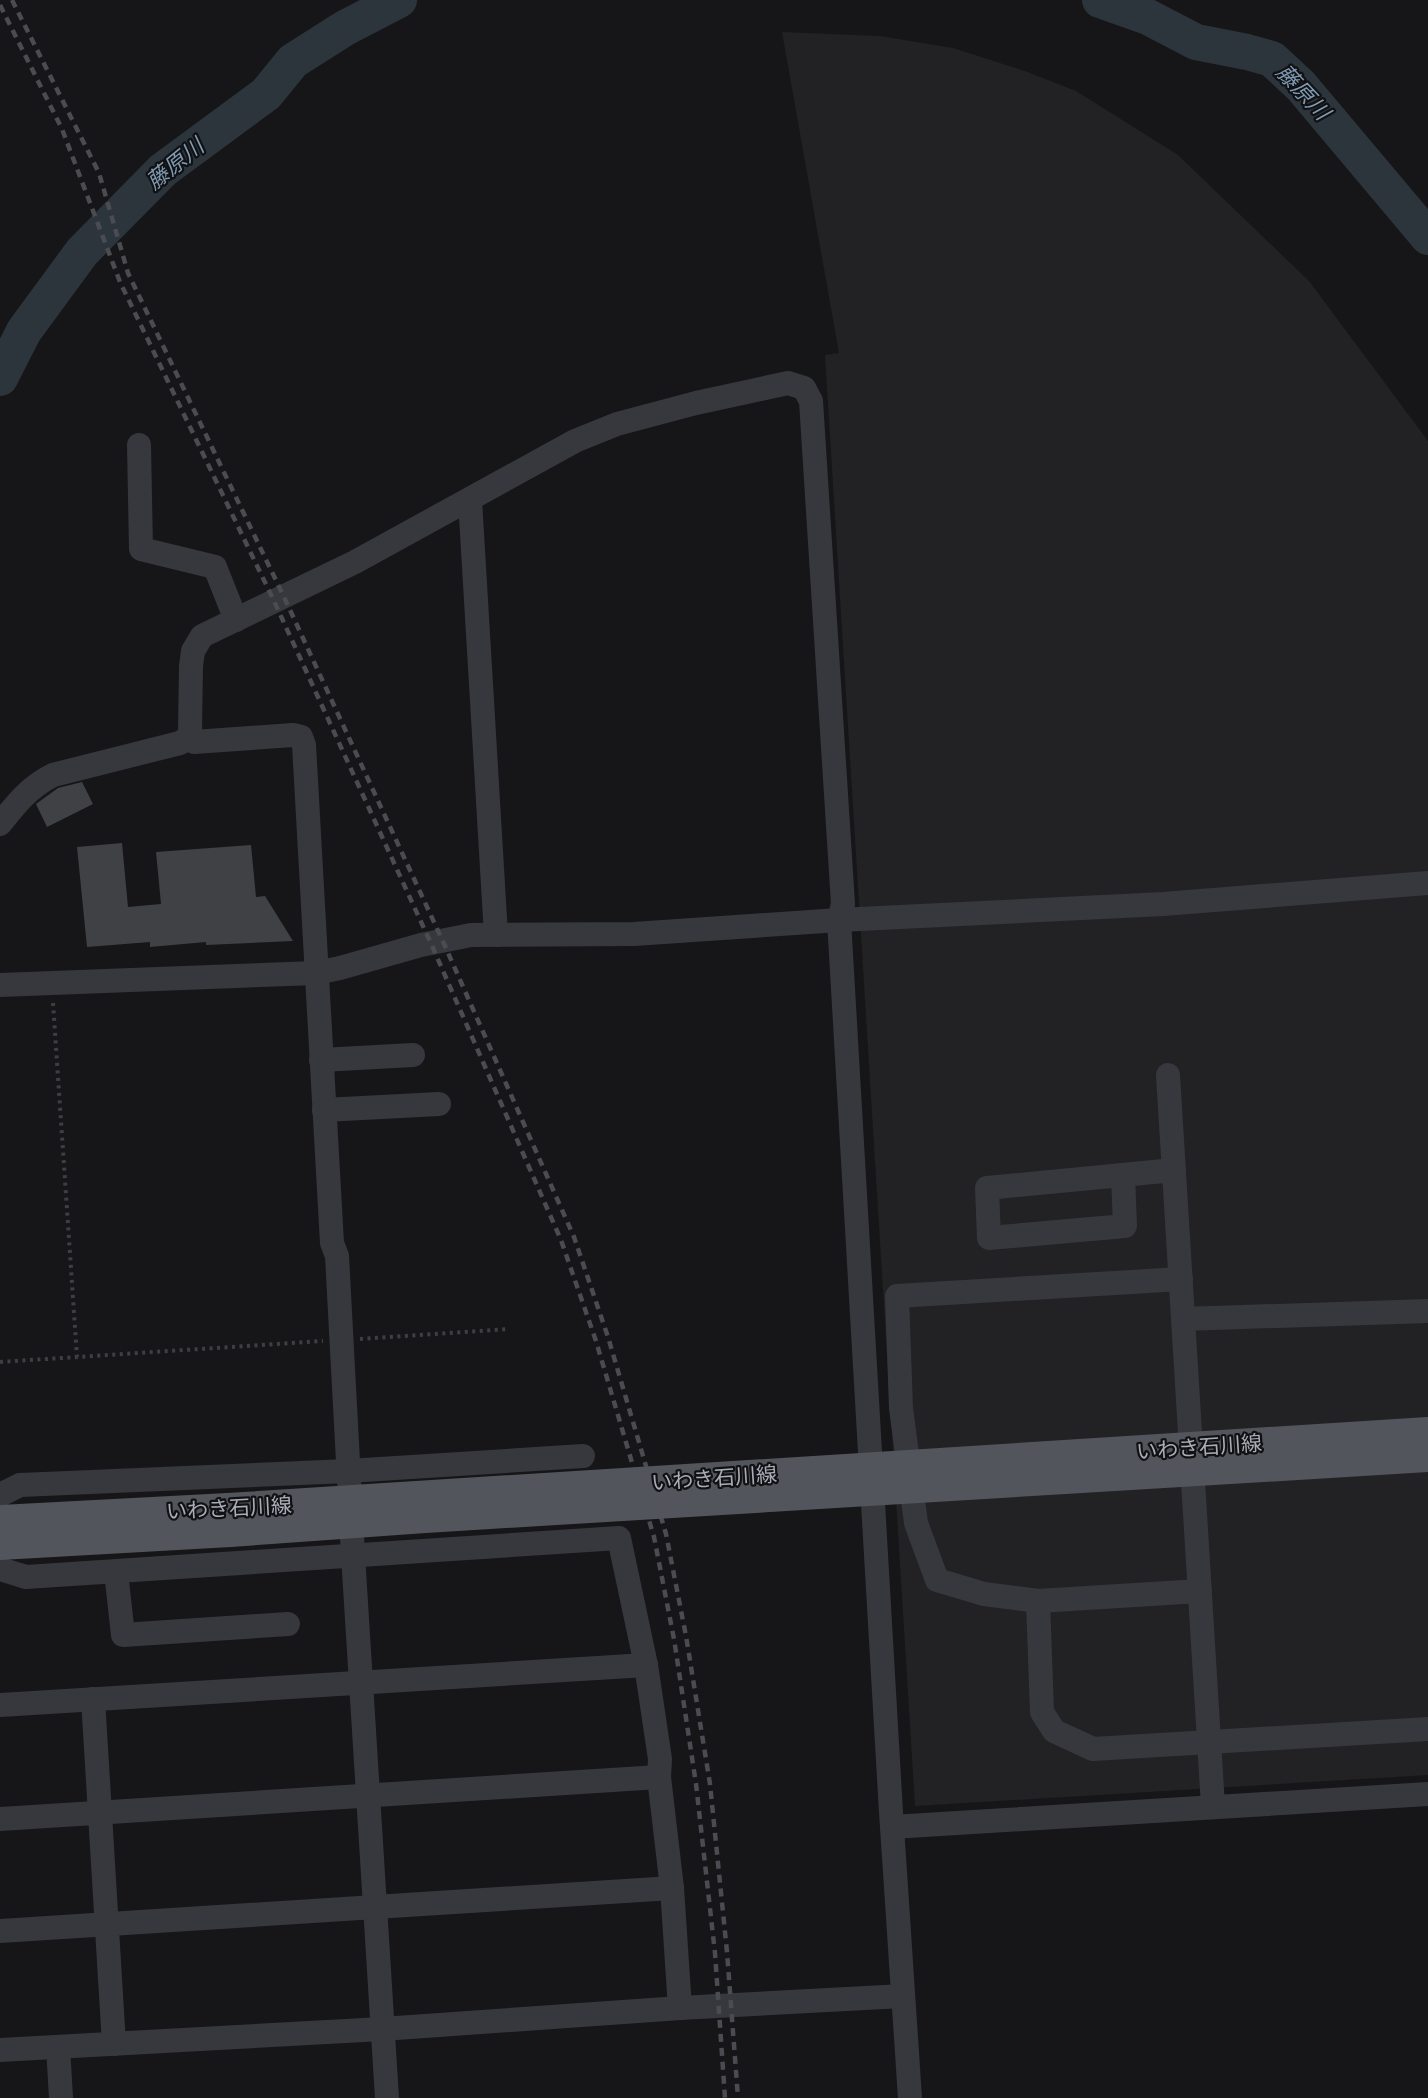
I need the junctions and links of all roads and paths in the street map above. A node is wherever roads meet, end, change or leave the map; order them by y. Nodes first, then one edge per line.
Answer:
1 (139, 445) dead end
2 (470, 500) junction
3 (236, 620) junction
4 (188, 738) junction
5 (0, 824) edge
6 (1428, 883) edge
7 (839, 920) junction
8 (496, 935) junction
9 (316, 973) junction
10 (51, 984) junction
11 (0, 985) edge
12 (413, 1055) dead end
13 (321, 1060) junction
14 (1168, 1075) dead end
15 (439, 1104) dead end
16 (324, 1110) junction
17 (1174, 1170) junction
18 (1122, 1175) junction
19 (1181, 1279) junction
20 (1428, 1311) edge
21 (1183, 1319) junction
22 (508, 1329) dead end
23 (341, 1340) junction
24 (77, 1358) junction
25 (0, 1362) edge
26 (1428, 1432) edge
27 (583, 1456) dead end
28 (1428, 1457) edge
29 (348, 1471) junction
30 (0, 1495) edge
31 (0, 1520) edge
32 (229, 1520) junction
33 (0, 1545) edge
34 (353, 1555) junction
35 (0, 1569) edge
36 (116, 1572) junction
37 (1200, 1591) junction
38 (1038, 1601) junction
39 (288, 1624) dead end
40 (646, 1665) junction
41 (361, 1682) junction
42 (93, 1699) junction
43 (0, 1705) edge
44 (1428, 1729) edge
45 (1209, 1742) junction
46 (659, 1777) junction
47 (1428, 1794) edge
48 (368, 1796) junction
49 (1213, 1806) junction
50 (99, 1813) junction
51 (0, 1819) edge
52 (892, 1827) junction
53 (672, 1888) junction
54 (375, 1907) junction
55 (106, 1925) junction
56 (0, 1931) edge
57 (903, 1996) junction
58 (680, 2008) junction
59 (382, 2029) junction
60 (114, 2044) junction
61 (58, 2047) junction
62 (0, 2050) edge
63 (61, 2098) edge
64 (387, 2098) edge
65 (910, 2098) edge

1 - 3 street
2 - 3 street
2 - 7 street
2 - 8 street
3 - 4 street
4 - 5 street
4 - 9 street
6 - 7 street
7 - 8 street
7 - 52 street
8 - 9 street
9 - 10 street
9 - 13 street
10 - 11 street
10 - 24 path
12 - 13 street
13 - 16 street
14 - 17 street
15 - 16 street
16 - 23 street
17 - 18 street
17 - 19 street
18 - 18 street
19 - 21 street
19 - 38 street
20 - 21 street
21 - 37 street
22 - 23 path
23 - 24 path
23 - 29 street
24 - 25 path
26 - 32 main road, いわき石川線, bridge
27 - 29 street
28 - 32 main road, いわき石川線, bridge
29 - 30 street
29 - 34 street
31 - 32 main road, いわき石川線
32 - 33 main road, いわき石川線
34 - 36 street
34 - 40 street
34 - 41 street
35 - 36 street
36 - 39 street
37 - 38 street
37 - 45 street
38 - 45 street
40 - 41 street
40 - 46 street
41 - 42 street
41 - 48 street
42 - 43 street
42 - 50 street
44 - 45 street
45 - 49 street
46 - 48 street
46 - 53 street
47 - 49 street
48 - 50 street
48 - 54 street
49 - 52 street
50 - 51 street
50 - 55 street
52 - 57 street
53 - 54 street
53 - 58 street
54 - 55 street
54 - 59 street
55 - 56 street
55 - 60 street
57 - 58 street
57 - 65 street
58 - 59 street
59 - 60 street
59 - 64 street
60 - 61 street
61 - 62 street
61 - 63 street

